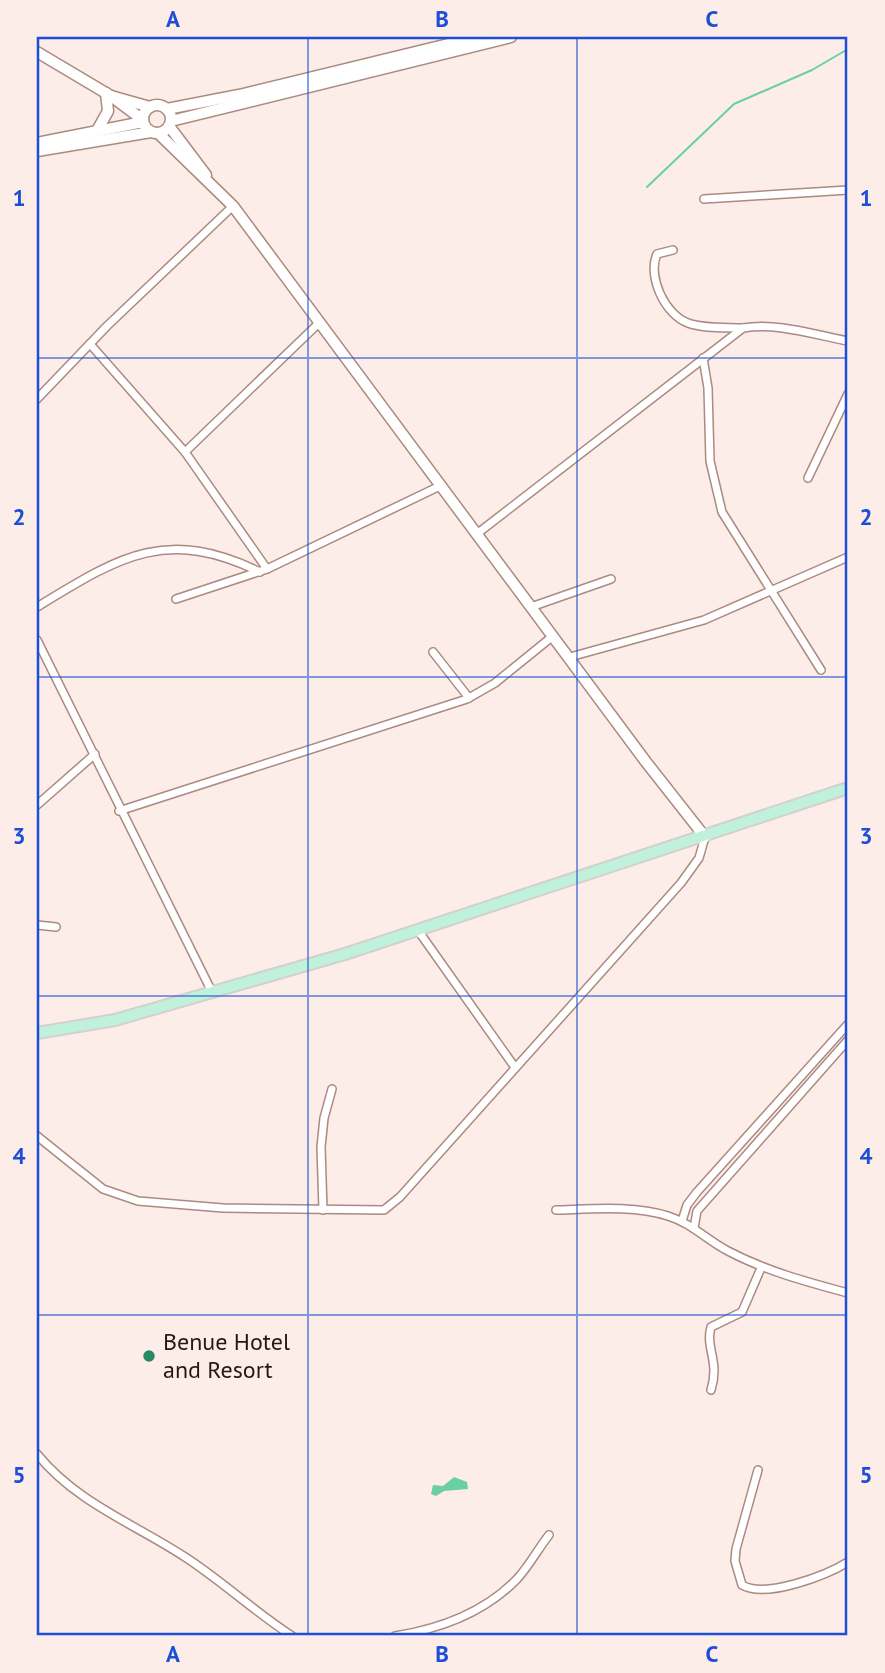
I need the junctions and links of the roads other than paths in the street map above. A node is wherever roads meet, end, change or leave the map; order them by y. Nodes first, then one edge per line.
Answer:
1 (477, 37) edge
2 (510, 37) edge
3 (37, 52) edge
4 (109, 94) junction
5 (150, 107) junction
6 (167, 109) junction
7 (143, 121) junction
8 (170, 123) junction
9 (97, 130) junction
10 (154, 133) junction
11 (37, 143) edge
12 (37, 151) edge
13 (208, 179) junction
14 (848, 190) edge
15 (704, 199) dead end
16 (233, 206) junction
17 (673, 250) dead end
18 (320, 322) junction
19 (743, 328) junction
20 (848, 341) edge
21 (90, 344) junction
22 (703, 358) junction
23 (848, 394) edge
24 (37, 399) edge
25 (185, 452) junction
26 (808, 478) dead end
27 (442, 484) junction
28 (478, 533) junction
29 (848, 556) edge
30 (263, 571) junction
31 (611, 579) dead end
32 (772, 590) junction
33 (176, 599) dead end
34 (37, 607) edge
35 (531, 607) junction
36 (553, 636) junction
37 (37, 640) edge
38 (433, 652) dead end
39 (570, 657) junction
40 (821, 670) dead end
41 (469, 698) junction
42 (95, 754) junction
43 (848, 788) edge
44 (37, 805) edge
45 (120, 811) junction
46 (705, 837) junction
47 (37, 925) edge
48 (57, 927) dead end
49 (417, 929) junction
50 (212, 992) junction
51 (848, 1024) edge
52 (37, 1033) edge
53 (835, 1040) junction
54 (846, 1046) edge
55 (514, 1066) junction
56 (332, 1089) dead end
57 (762, 1123) junction
58 (768, 1130) junction
59 (37, 1136) edge
60 (323, 1210) junction
61 (556, 1210) dead end
62 (682, 1221) junction
63 (694, 1228) junction
64 (761, 1268) junction
65 (848, 1293) edge
66 (711, 1390) dead end
67 (37, 1454) edge
68 (758, 1470) dead end
69 (549, 1535) dead end
70 (848, 1562) edge
71 (292, 1636) edge
72 (395, 1636) edge

1 - 6 street
2 - 8 street
3 - 4 street
4 - 5 street
4 - 7 street
4 - 9 street
5 - 6 street
5 - 7 street
6 - 8 street
7 - 9 street
7 - 10 street
8 - 10 street
8 - 13 street
9 - 11 street
10 - 12 street
10 - 13 street
13 - 16 street
14 - 15 street
16 - 18 street
16 - 21 street
17 - 19 street
18 - 25 street
18 - 27 street
19 - 20 street
19 - 22 street
21 - 24 street
21 - 25 street
22 - 28 street
22 - 32 street
23 - 26 street
25 - 30 street
27 - 28 street
27 - 30 street
28 - 35 street
29 - 32 street
30 - 33 street
30 - 34 street
31 - 35 street
32 - 39 street
32 - 40 street
35 - 36 street
36 - 39 street
36 - 41 street
37 - 42 street
38 - 41 street
39 - 46 street
41 - 45 street
42 - 44 street
42 - 45 street
43 - 46 main road
45 - 50 street
46 - 49 main road
46 - 55 street
47 - 48 street
49 - 50 main road
49 - 55 street
50 - 52 main road
51 - 53 street
53 - 54 street
53 - 57 street
54 - 58 street
55 - 60 street
56 - 60 street
57 - 58 street
57 - 62 street
58 - 63 street
59 - 60 street
61 - 62 street
62 - 63 street
63 - 64 street
64 - 65 street
64 - 66 street
67 - 71 street
68 - 70 street
69 - 72 street

